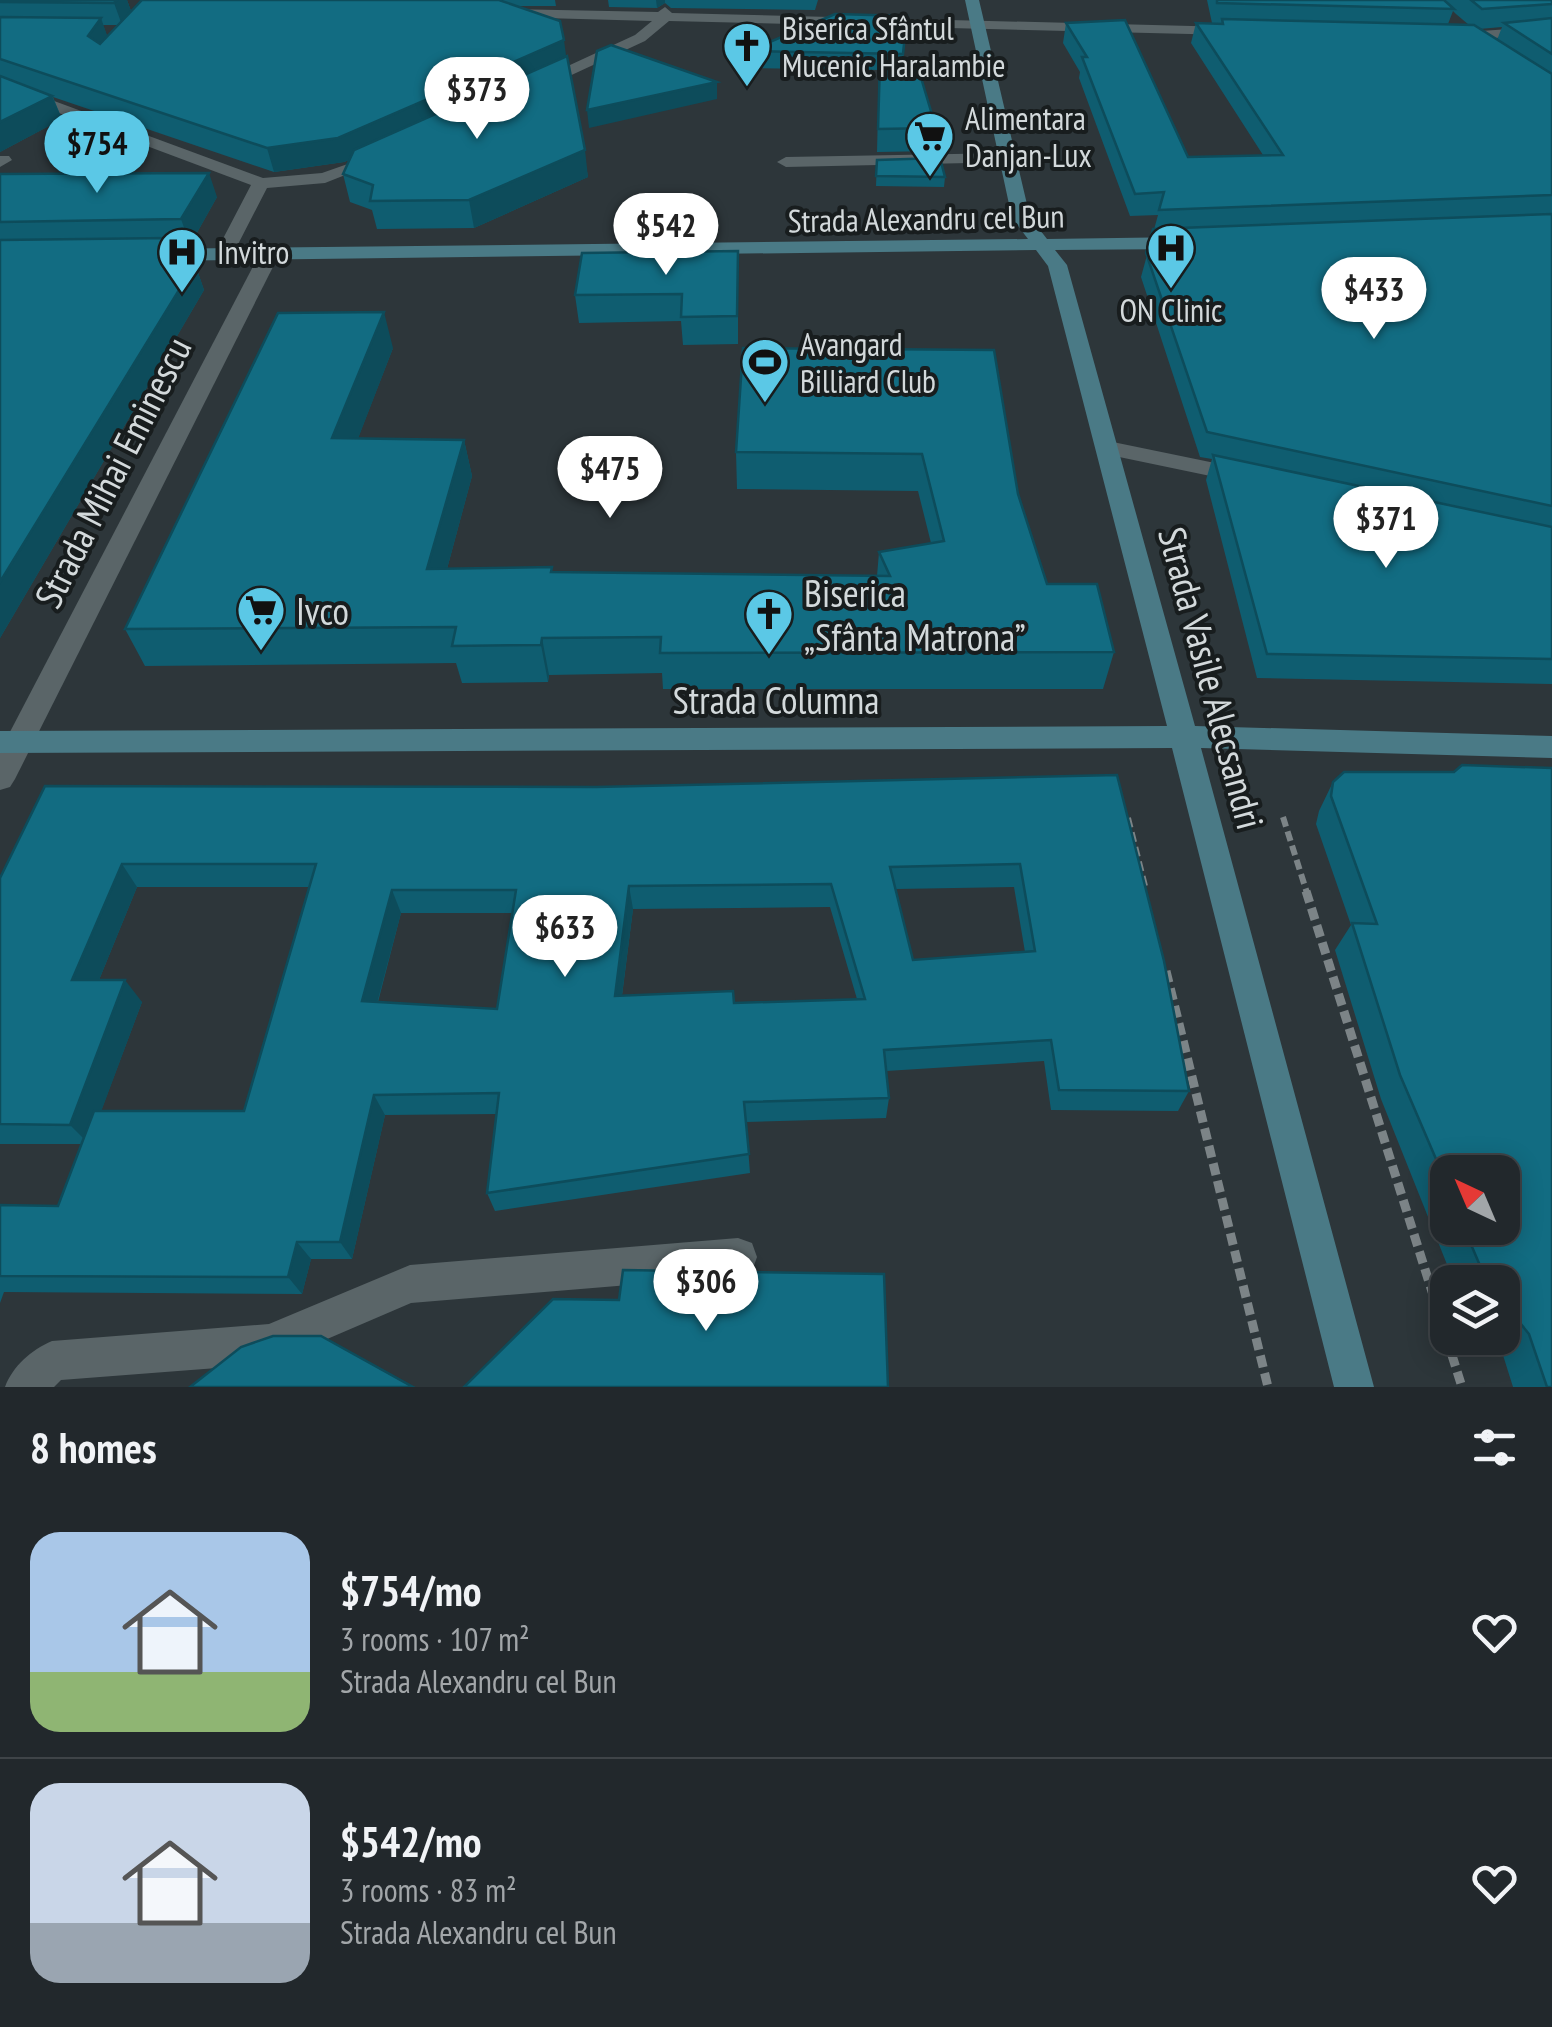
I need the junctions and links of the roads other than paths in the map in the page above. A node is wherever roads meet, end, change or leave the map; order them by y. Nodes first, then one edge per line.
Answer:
1 (972, 0) edge
2 (665, 9) edge
3 (492, 13) edge
4 (978, 23) junction
5 (1456, 26) edge
6 (1552, 30) edge
7 (1239, 32) edge
8 (1432, 37) edge
9 (1470, 38) junction
10 (1487, 48) edge
11 (0, 86) edge
12 (526, 91) edge
13 (403, 148) edge
14 (1009, 158) junction
15 (786, 162) dead end
16 (261, 184) junction
17 (1206, 242) edge
18 (1043, 247) junction
19 (224, 254) junction
20 (268, 254) junction
21 (131, 255) edge
22 (1108, 448) junction
23 (1263, 480) edge
24 (1183, 738) junction
25 (9, 742) edge
26 (1552, 747) edge
27 (0, 779) edge
28 (738, 1257) dead end
29 (24, 1387) edge
30 (1354, 1387) edge

1 - 4 main road, Strada Vasile Alecsandri
2 - 3 street
2 - 4 street
2 - 12 street
4 - 7 street
4 - 14 main road, Strada Vasile Alecsandri
5 - 9 street
6 - 9 street
8 - 9 street
9 - 10 street
11 - 16 street
13 - 16 street
14 - 15 street
14 - 18 main road, Strada Vasile Alecsandri
16 - 19 street
17 - 18 main road, Strada Alexandru cel Bun
18 - 20 main road, Strada Alexandru cel Bun
18 - 22 main road, Strada Vasile Alecsandri
19 - 20 main road, Strada Alexandru cel Bun
19 - 21 main road, Strada Alexandru cel Bun
20 - 25 street, Strada Mihai Eminescu
22 - 23 street
22 - 24 main road, Strada Vasile Alecsandri
24 - 25 main road, Strada Columna
24 - 26 main road, Strada Columna
24 - 30 main road, Strada Vasile Alecsandri
25 - 27 street, Strada Mihai Eminescu
28 - 29 street

